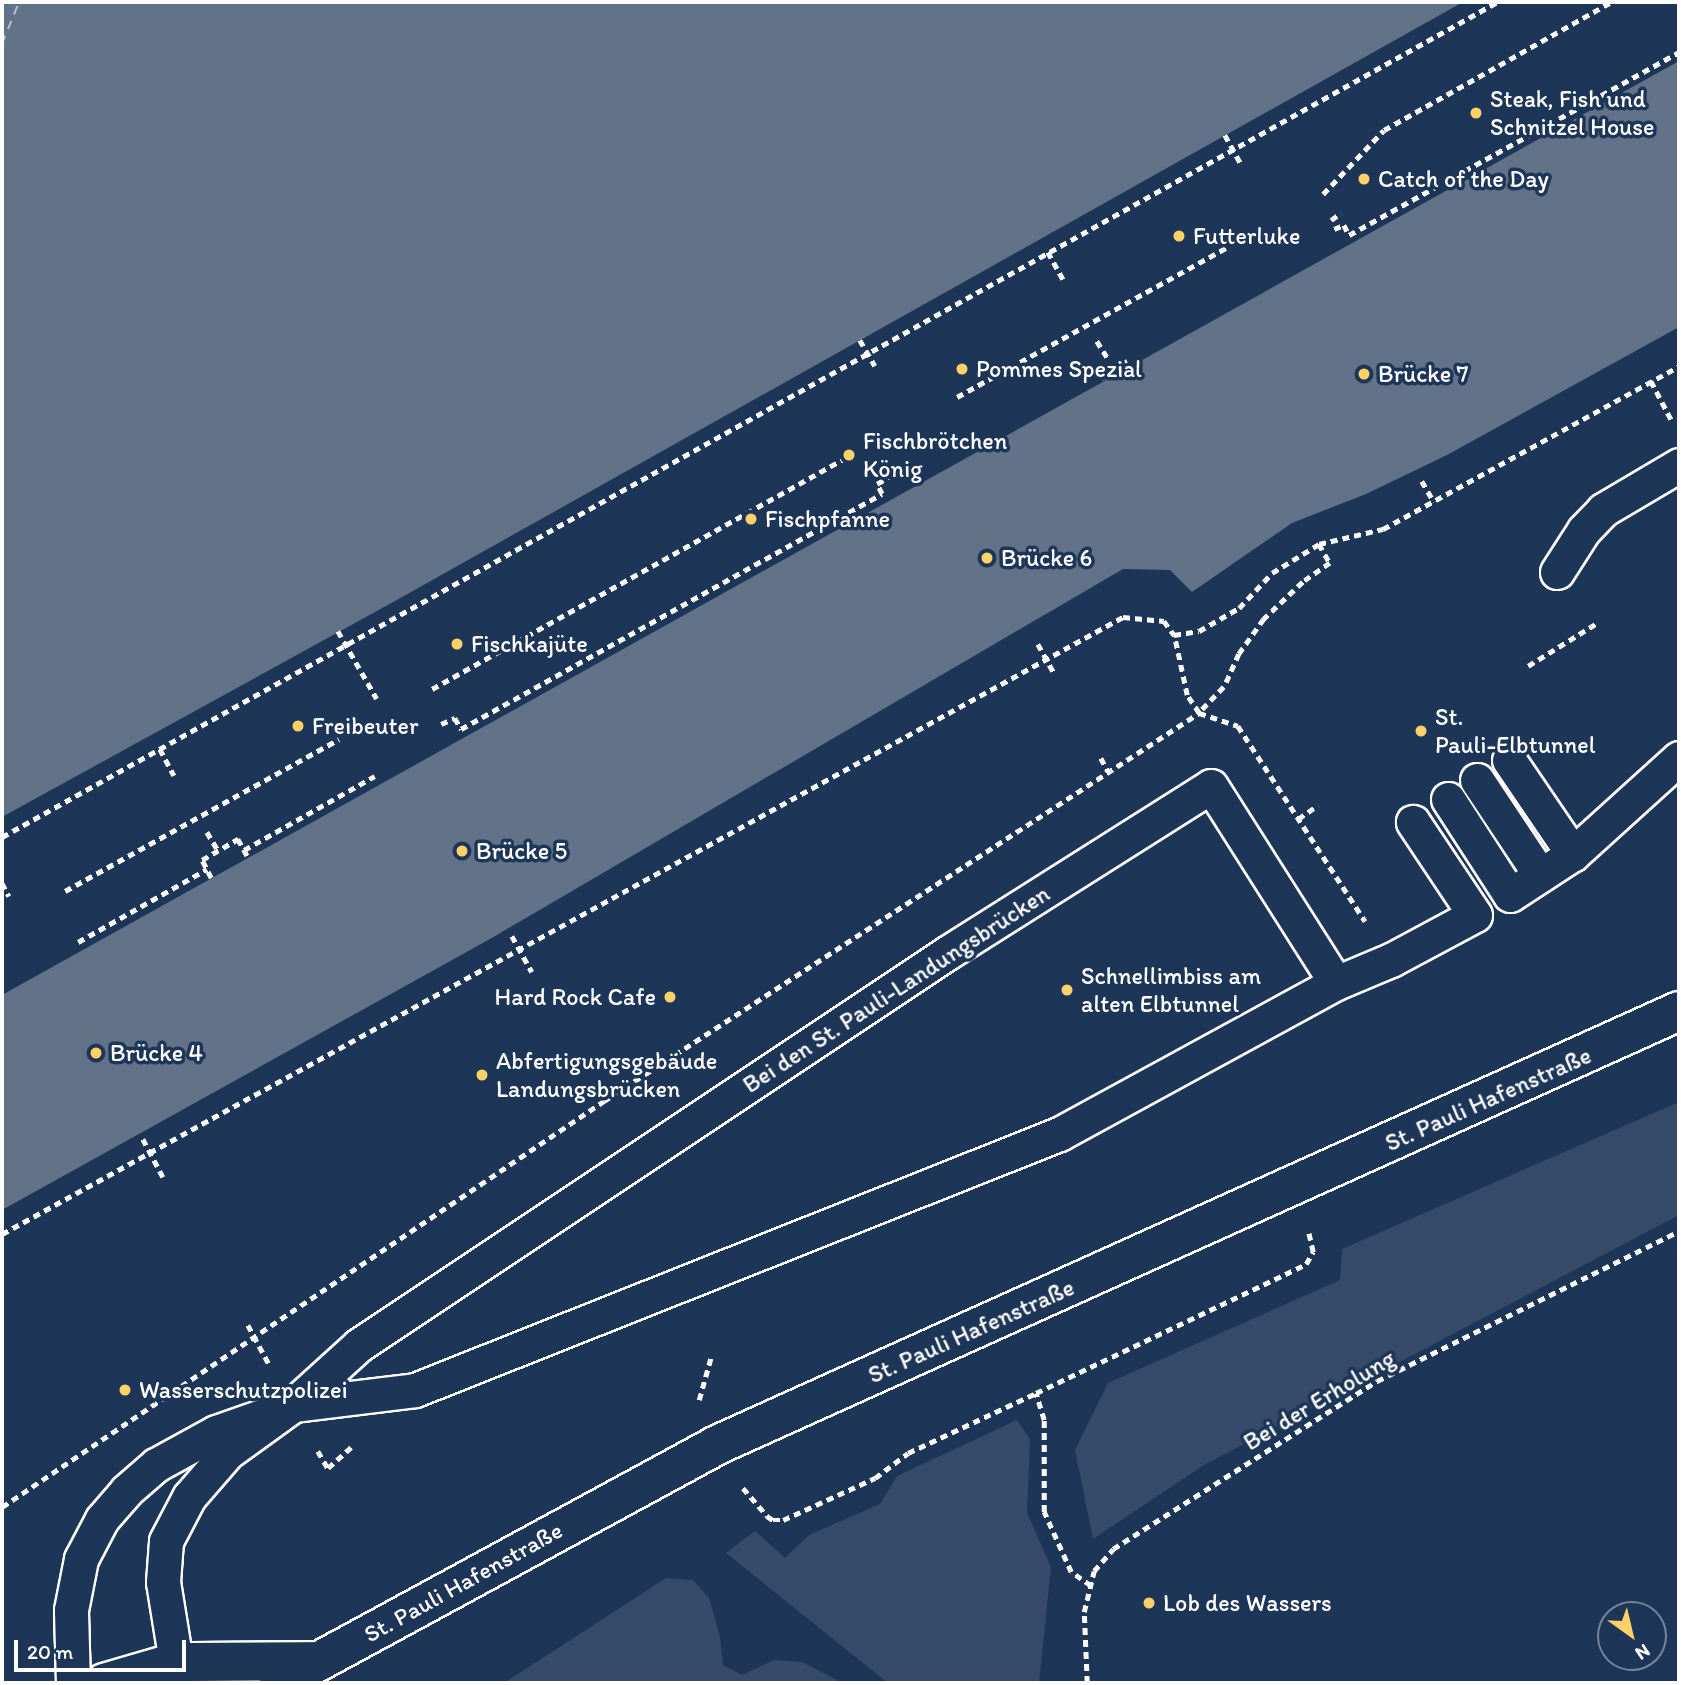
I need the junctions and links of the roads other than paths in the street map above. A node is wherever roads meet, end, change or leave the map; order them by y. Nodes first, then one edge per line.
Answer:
1 (1679, 465) edge
2 (1558, 572) dead end
3 (1679, 759) edge
4 (1508, 760) dead end
5 (1478, 780) dead end
6 (1448, 799) dead end
7 (1413, 822) dead end
8 (1573, 854) junction
9 (1540, 875) junction
10 (1336, 983) junction
11 (1679, 1012) edge
12 (293, 1405) junction
13 (320, 1661) junction
14 (176, 1662) junction
15 (73, 1683) edge
16 (104, 1683) edge
17 (279, 1683) edge

1 - 2 lane
3 - 8 lane
4 - 8 lane
5 - 9 lane
6 - 9 lane
7 - 10 lane, Bei den St. Pauli-Landungsbrücken
8 - 9 lane
10 - 12 lane, Bei den St. Pauli-Landungsbrücken
10 - 12 lane, Bei den St. Pauli-Landungsbrücken
11 - 13 main road, St. Pauli Hafenstraße
12 - 14 lane, Bei den St. Pauli-Landungsbrücken
12 - 15 lane, Bei den St. Pauli-Landungsbrücken
13 - 14 main road
13 - 17 main road, St. Pauli Hafenstraße
14 - 16 main road

